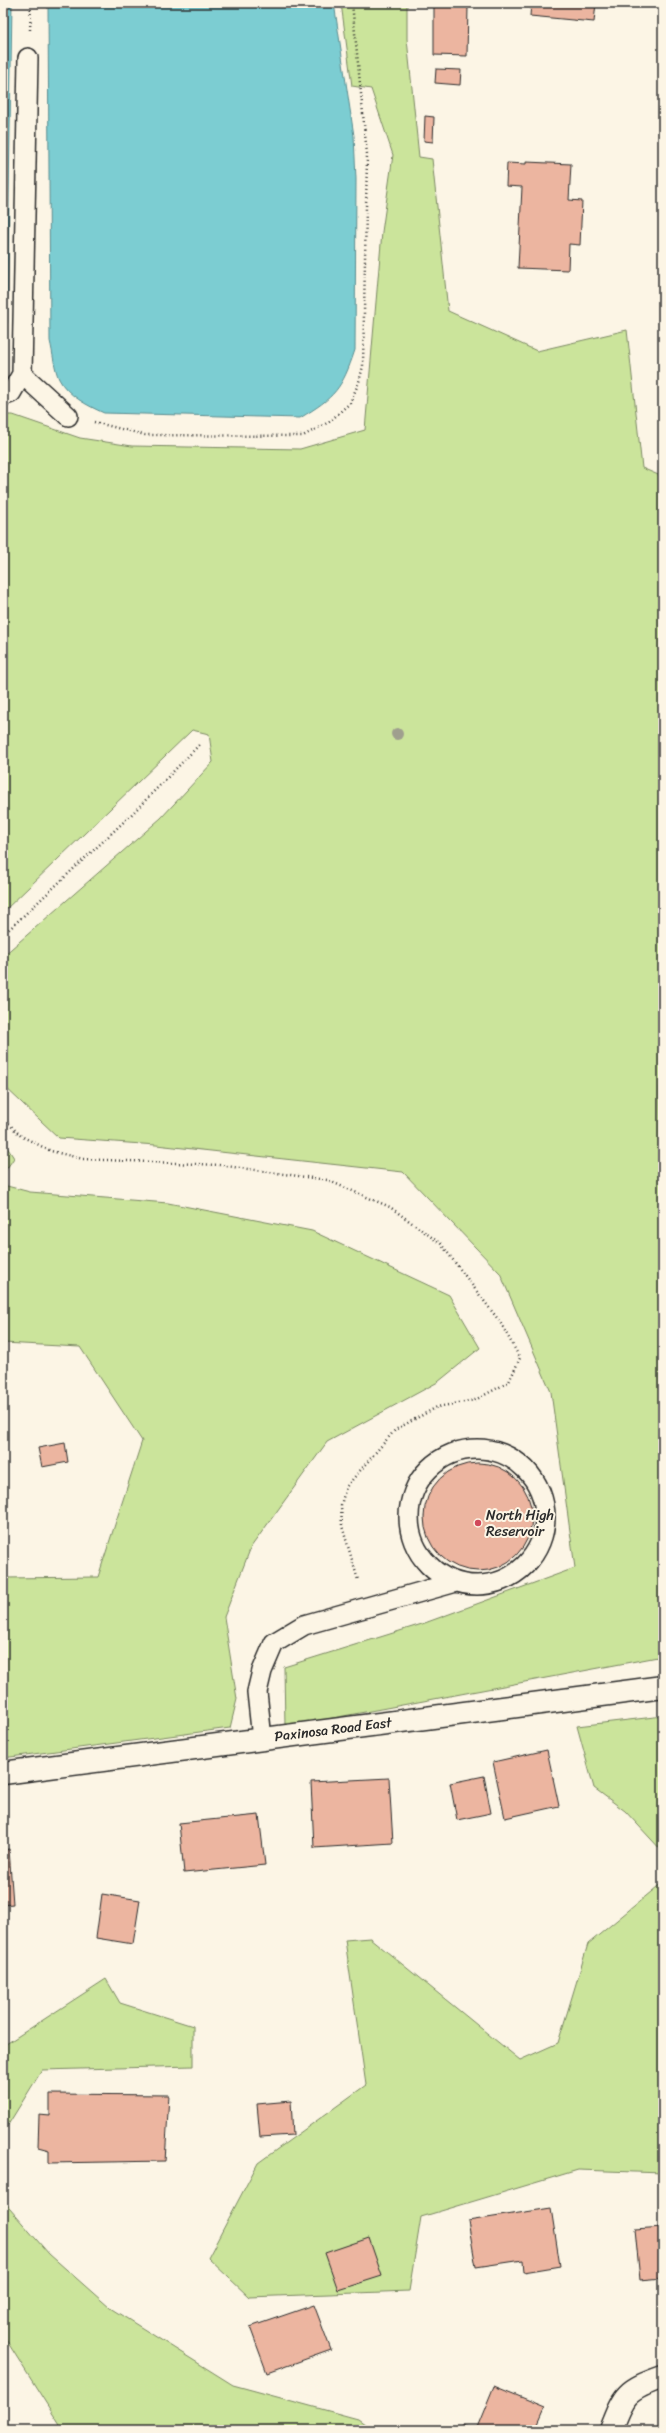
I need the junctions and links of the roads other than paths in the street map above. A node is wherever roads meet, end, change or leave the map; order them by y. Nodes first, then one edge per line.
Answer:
1 (28, 58) dead end
2 (22, 374) junction
3 (3, 396) edge
4 (68, 416) road end
5 (456, 1582) junction
6 (663, 1687) edge
7 (262, 1739) junction
8 (3, 1773) edge
9 (663, 2376) edge
10 (610, 2430) edge

1 - 2 lane
2 - 3 lane
2 - 4 lane
5 - 5 lane
5 - 7 lane
6 - 7 street, Paxinosa Road East
7 - 8 street, Paxinosa Road East
9 - 10 street

